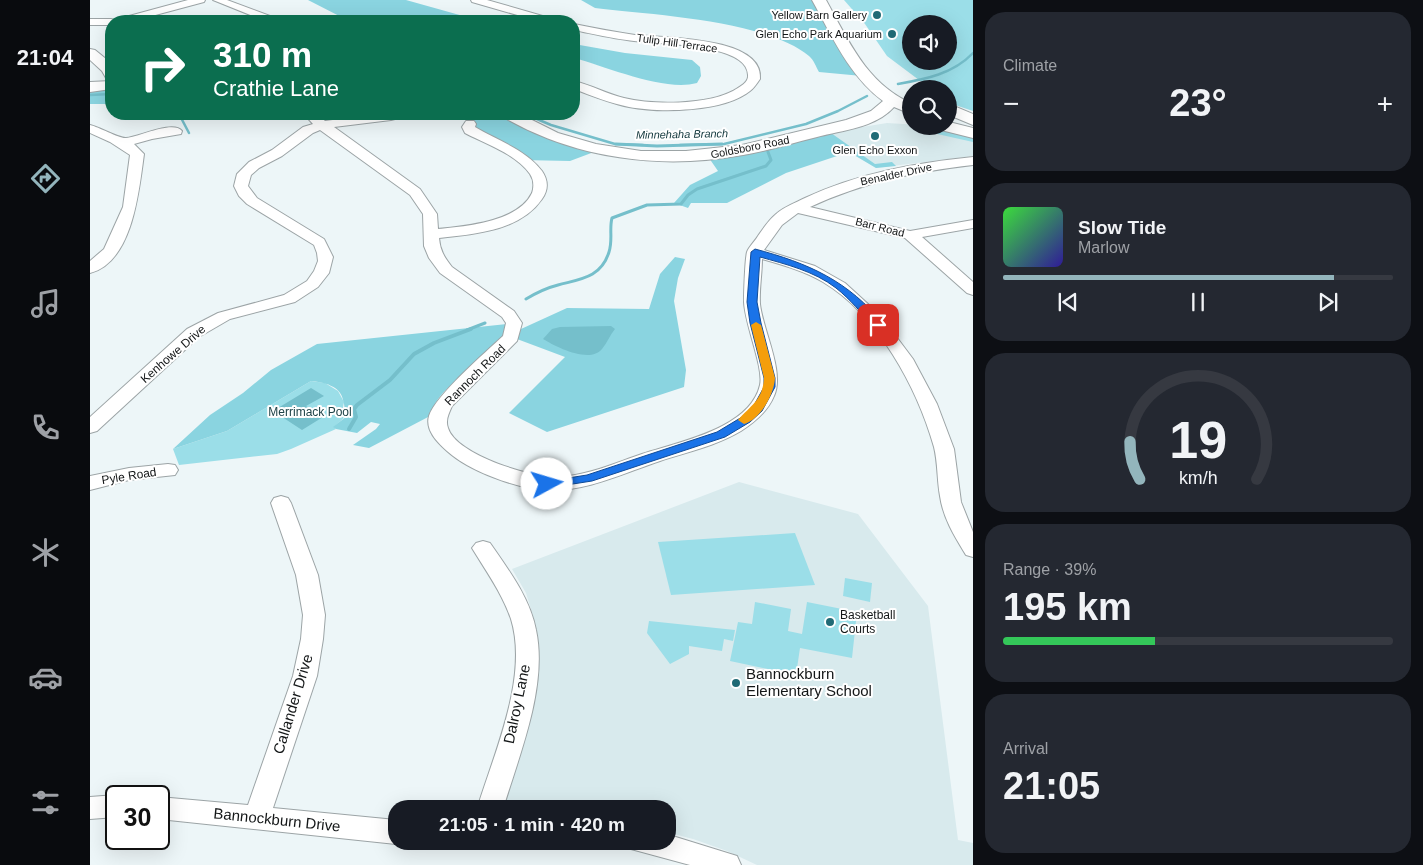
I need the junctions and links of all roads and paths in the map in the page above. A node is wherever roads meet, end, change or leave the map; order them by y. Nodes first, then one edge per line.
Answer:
1 (200, 0) edge
2 (218, 0) edge
3 (819, 0) edge
4 (482, 1) edge
5 (180, 2) edge
6 (150, 15) edge
7 (258, 15) edge
8 (529, 15) edge
9 (90, 22) edge
10 (105, 22) edge
11 (580, 28) edge
12 (90, 53) edge
13 (105, 66) edge
14 (870, 84) junction
15 (105, 86) edge
16 (580, 86) edge
17 (90, 87) edge
18 (902, 95) edge
19 (902, 98) edge
20 (890, 100) junction
21 (902, 111) edge
22 (902, 116) edge
23 (957, 116) edge
24 (957, 118) edge
25 (882, 119) junction
26 (902, 119) edge
27 (317, 120) edge
28 (360, 120) edge
29 (520, 120) edge
30 (973, 120) edge
31 (470, 124) dead end
32 (322, 125) junction
33 (848, 125) junction
34 (973, 126) edge
35 (957, 129) edge
36 (92, 131) edge
37 (176, 131) dead end
38 (973, 133) edge
39 (122, 144) junction
40 (973, 161) edge
41 (796, 208) junction
42 (973, 224) edge
43 (432, 234) junction
44 (910, 235) junction
45 (755, 252) junction
46 (90, 268) edge
47 (973, 290) edge
48 (90, 427) edge
49 (168, 470) dead end
50 (90, 483) edge
51 (281, 503) dead end
52 (483, 548) dead end
53 (973, 550) edge
54 (493, 800) edge
55 (105, 807) edge
56 (90, 808) edge
57 (170, 809) edge
58 (256, 818) junction
59 (388, 831) edge
60 (676, 847) edge
61 (727, 865) edge

1 - 5 street
2 - 7 street
3 - 14 main road
4 - 8 street
5 - 6 street
9 - 10 street
11 - 16 street, Tulip Hill Terrace
12 - 13 main road
14 - 18 main road
14 - 20 main road
15 - 17 main road
19 - 20 main road
20 - 21 main road
20 - 25 main road
22 - 25 main road
23 - 30 main road
24 - 34 main road
25 - 33 main road
26 - 33 main road, Goldsboro Road
27 - 32 street, Rannoch Road
28 - 32 street
29 - 33 main road, Goldsboro Road
31 - 43 street
32 - 43 street, Rannoch Road
32 - 48 street, Kenhowe Drive
35 - 38 main road
36 - 39 street
37 - 39 street
39 - 46 street
40 - 41 street, Benalder Drive
41 - 44 street, Barr Road
41 - 45 street, Benalder Drive
42 - 44 street
43 - 45 street, Rannoch Road
44 - 47 street, Barr Road
45 - 53 street
49 - 50 street, Pyle Road
51 - 58 street, Callander Drive
52 - 54 street, Dalroy Lane
55 - 56 street
57 - 58 street, Bannockburn Drive
58 - 59 street, Bannockburn Drive
60 - 61 street

